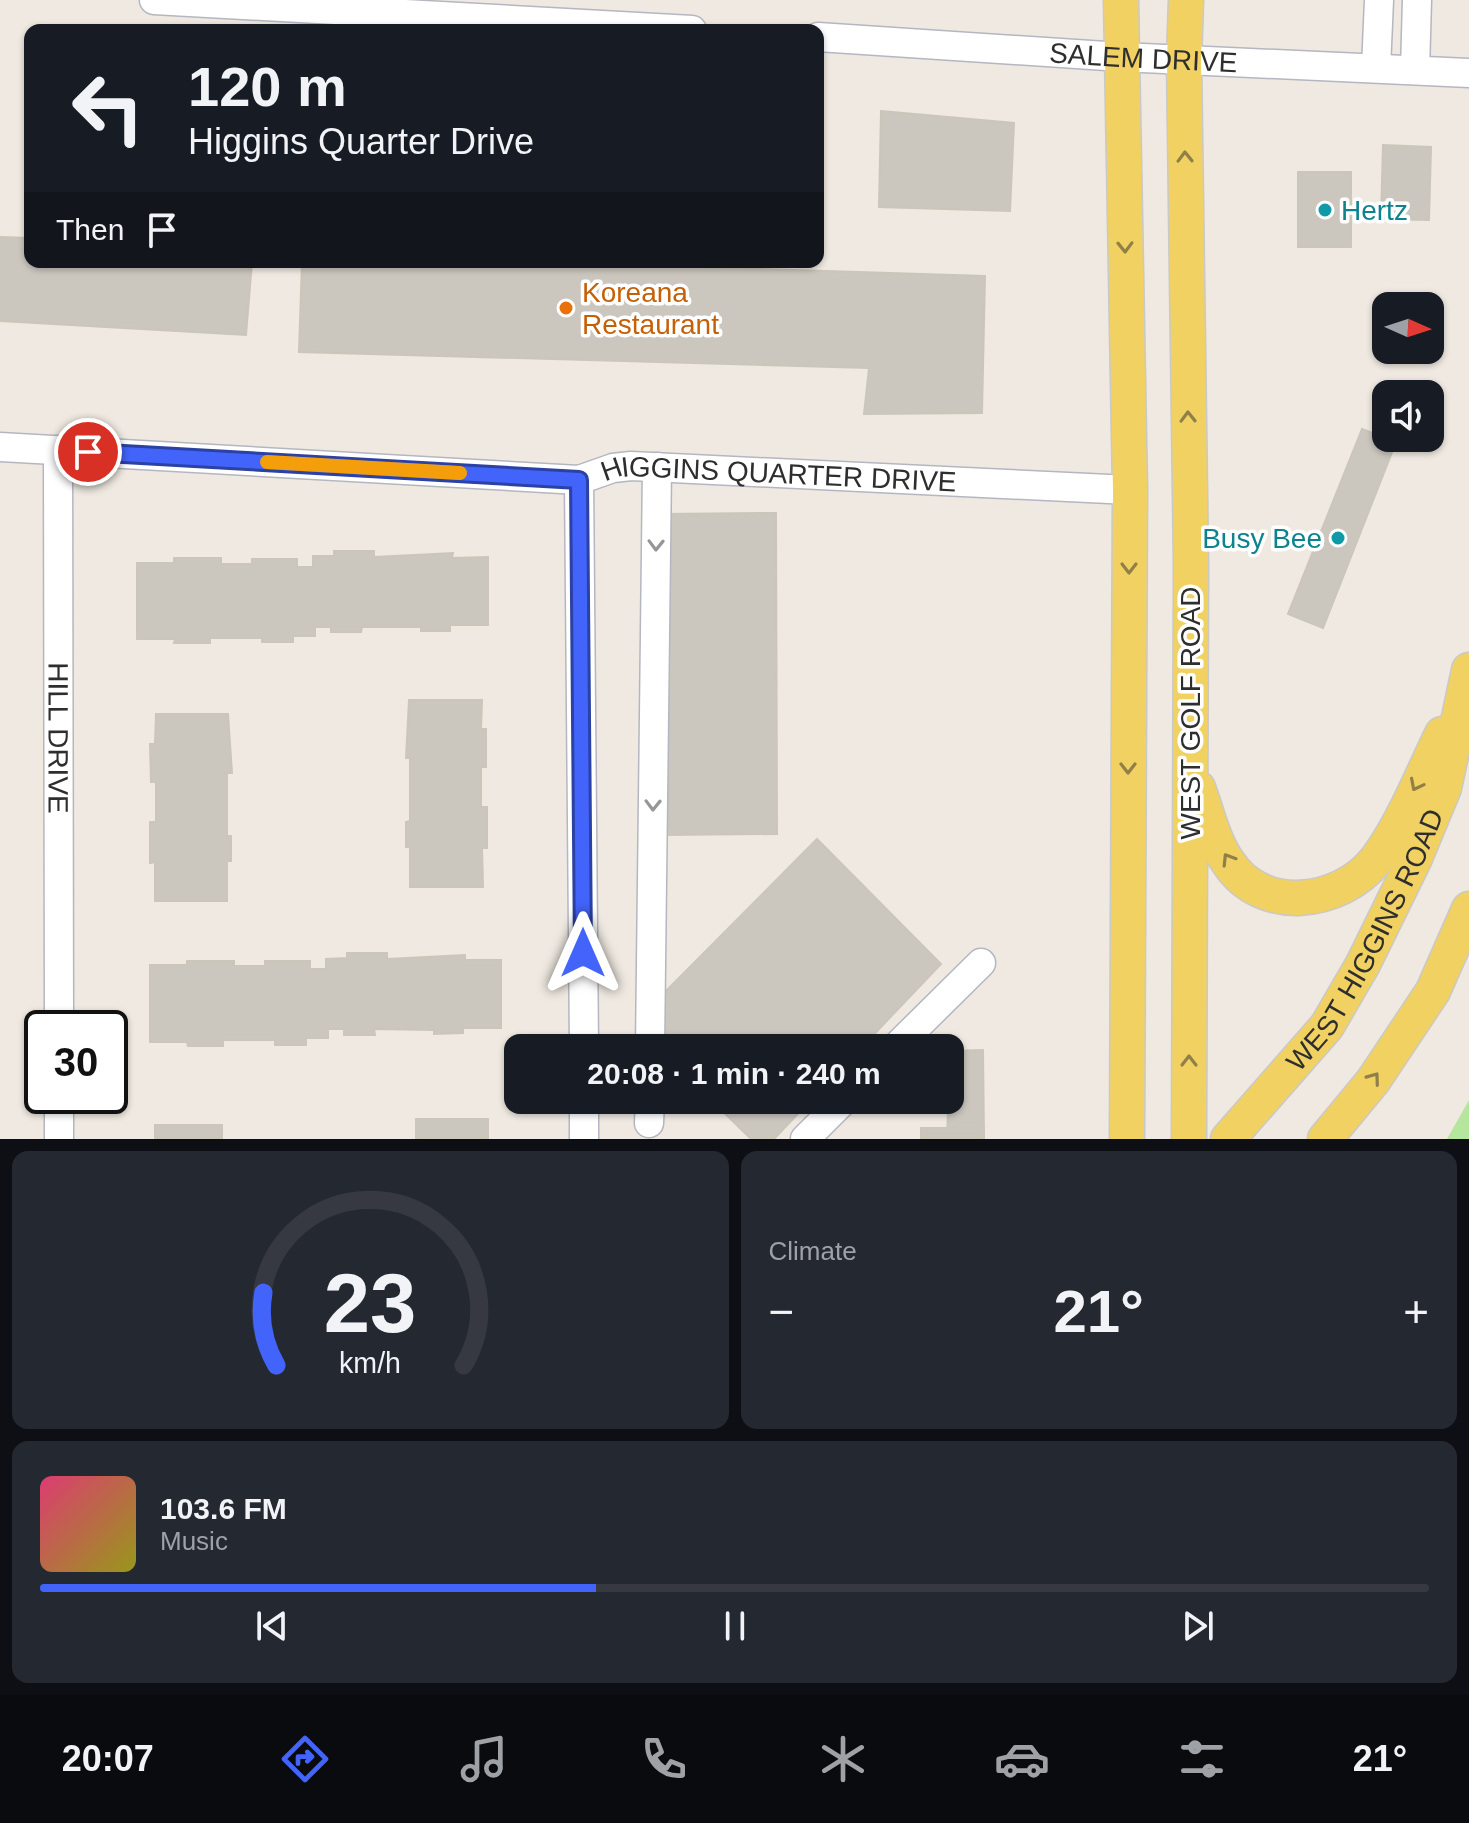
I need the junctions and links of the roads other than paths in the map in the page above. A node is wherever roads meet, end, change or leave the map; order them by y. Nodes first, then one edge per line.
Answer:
1 (154, 0) edge
2 (1121, 0) edge
3 (1186, 0) edge
4 (1379, 0) edge
5 (1417, 0) edge
6 (459, 8) edge
7 (628, 24) edge
8 (824, 37) edge
9 (1121, 57) junction
10 (1184, 60) junction
11 (1376, 68) junction
12 (1415, 70) junction
13 (1469, 73) edge
14 (0, 447) edge
15 (58, 450) junction
16 (657, 467) junction
17 (579, 480) junction
18 (1130, 490) junction
19 (1467, 680) edge
20 (1190, 764) junction
21 (1469, 909) edge
22 (981, 963) dead end
23 (59, 1010) edge
24 (584, 1034) edge
25 (650, 1034) edge
26 (909, 1034) edge
27 (59, 1114) edge
28 (584, 1114) edge
29 (830, 1114) edge
30 (59, 1139) edge
31 (584, 1139) edge
32 (805, 1139) edge
33 (1127, 1139) edge
34 (1189, 1139) edge
35 (1228, 1139) edge
36 (1325, 1139) edge

1 - 6 street
2 - 9 main road
3 - 10 main road, WEST GOLF ROAD
4 - 11 street
5 - 12 street
6 - 7 street
8 - 9 street, SALEM DRIVE
9 - 10 street, SALEM DRIVE
9 -> 18 main road
10 - 11 street, SALEM DRIVE
20 -> 10 main road, WEST GOLF ROAD
11 - 12 street, SALEM DRIVE
12 - 13 street, SALEM DRIVE
14 - 15 street, HIGGINS QUARTER DRIVE
15 - 17 street, HIGGINS QUARTER DRIVE
15 - 23 street, HILL DRIVE
16 - 17 street, HIGGINS QUARTER DRIVE
16 - 18 street, HIGGINS QUARTER DRIVE
16 -> 25 street
17 - 24 street
18 -> 33 main road
19 -> 20 main road
19 - 35 main road, WEST HIGGINS ROAD
34 -> 20 main road, WEST GOLF ROAD
36 -> 21 main road
22 - 26 street
27 - 30 street
28 - 31 street
29 - 32 street

